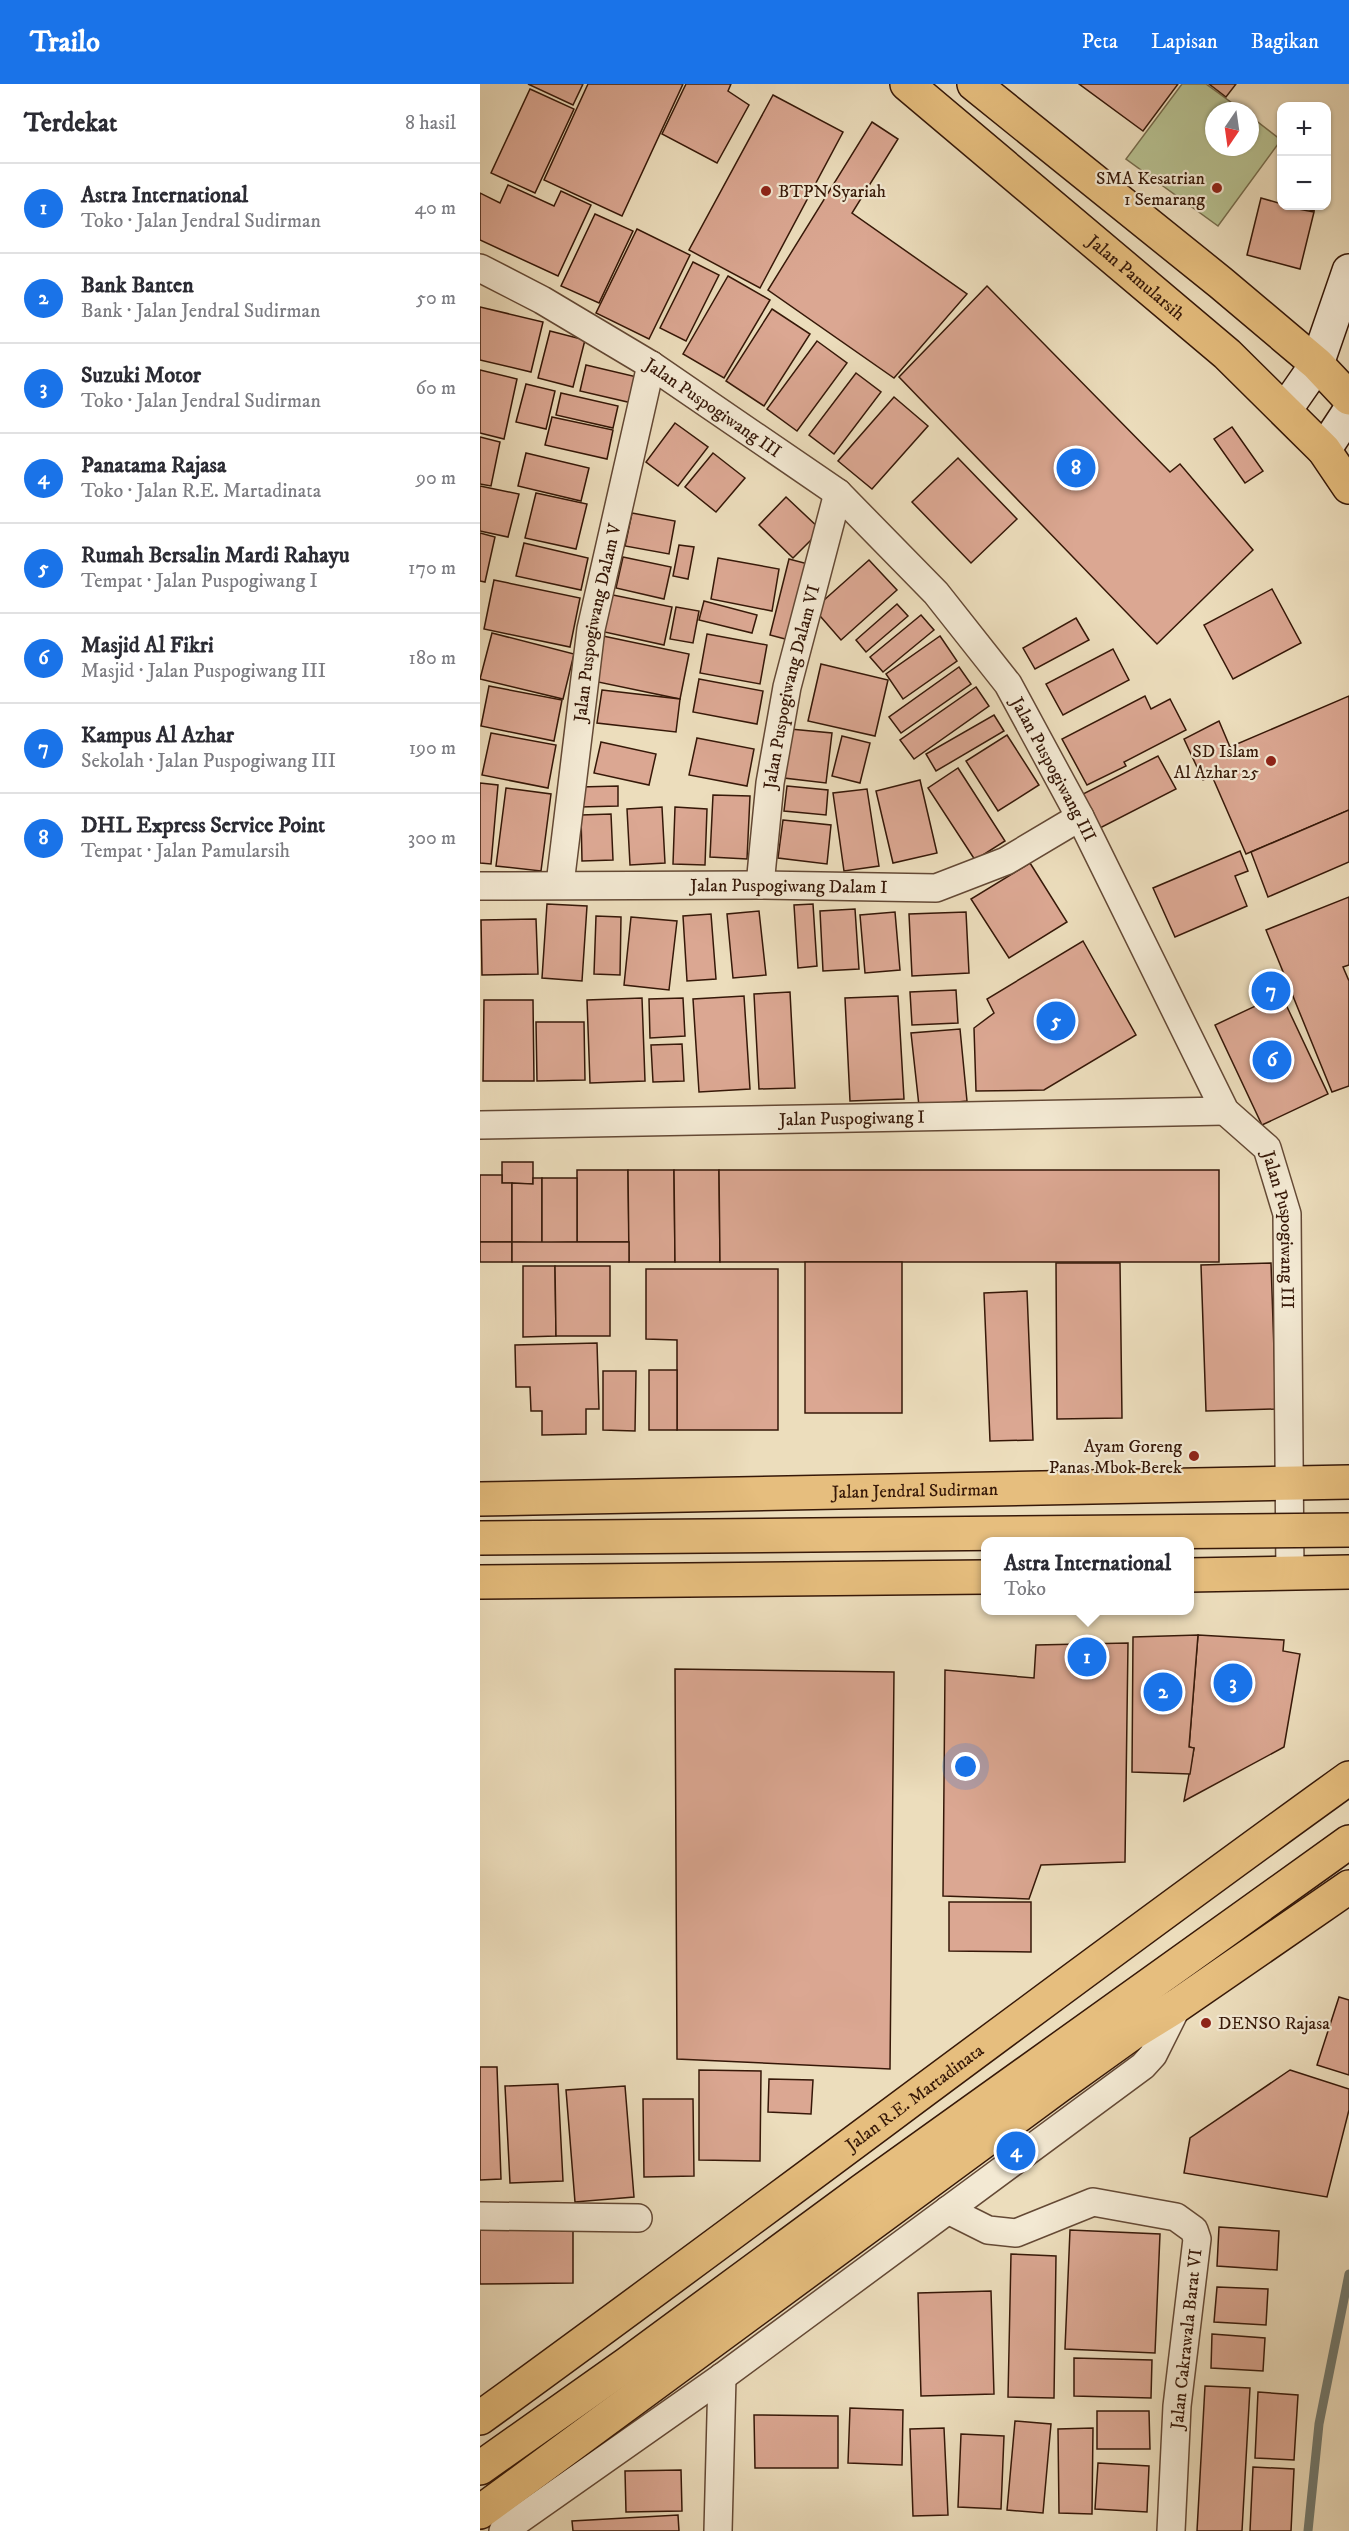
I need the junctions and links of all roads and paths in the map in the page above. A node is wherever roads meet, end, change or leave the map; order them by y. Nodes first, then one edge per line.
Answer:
1 (908, 84) edge
2 (974, 84) edge
3 (480, 268) edge
4 (1349, 271) edge
5 (1317, 364) junction
6 (651, 365) junction
7 (1349, 398) edge
8 (1285, 410) junction
9 (1349, 412) edge
10 (1324, 450) junction
11 (1349, 487) edge
12 (838, 493) junction
13 (1080, 817) junction
14 (560, 884) junction
15 (480, 885) edge
16 (760, 885) junction
17 (1225, 1111) junction
18 (480, 1125) edge
19 (1289, 1482) junction
20 (1349, 1482) edge
21 (480, 1499) edge
22 (1349, 1530) edge
23 (480, 1538) edge
24 (1349, 1572) edge
25 (1290, 1574) junction
26 (1194, 1575) edge
27 (981, 1577) edge
28 (480, 1582) edge
29 (1349, 1778) edge
30 (1336, 1798) edge
31 (1349, 1842) edge
32 (1349, 1887) edge
33 (1178, 2006) junction
34 (948, 2210) junction
35 (480, 2216) edge
36 (638, 2218) dead end
37 (722, 2377) junction
38 (480, 2418) edge
39 (480, 2468) edge
40 (480, 2512) edge
41 (503, 2531) edge
42 (718, 2531) edge
43 (1171, 2531) edge

1 - 8 highway, Jalan Pamularsih
2 - 5 highway
3 - 6 street, Jalan Puspogiwang III
4 - 5 main road
5 - 7 highway
5 - 8 main road
6 - 12 street, Jalan Puspogiwang III
6 - 14 street, Jalan Puspogiwang Dalam V
8 - 10 highway, Jalan Pamularsih
9 - 10 main road
10 - 11 highway, Jalan Pamularsih
12 - 13 street, Jalan Puspogiwang III
12 - 16 street, Jalan Puspogiwang Dalam VI
13 - 16 street, Jalan Puspogiwang Dalam I
13 - 17 street, Jalan Puspogiwang III
14 - 15 street, Jalan Puspogiwang Dalam I
14 - 16 street, Jalan Puspogiwang Dalam I
17 - 18 street, Jalan Puspogiwang I
17 - 19 street, Jalan Puspogiwang III
19 - 20 highway, Jalan Jendral Sudirman
19 - 21 highway, Jalan Jendral Sudirman
19 - 25 street, Jalan Puspogiwang III
22 - 23 highway, bridge
24 - 25 highway
25 - 26 highway
27 - 28 highway
29 - 30 highway, Jalan R.E. Martadinata
30 - 38 highway, Jalan R.E. Martadinata
31 - 39 highway
32 - 33 highway
33 - 34 street
33 - 40 highway
34 - 37 street
34 - 43 street, Jalan Cakrawala Barat VI
35 - 36 street
37 - 41 street
37 - 42 street

